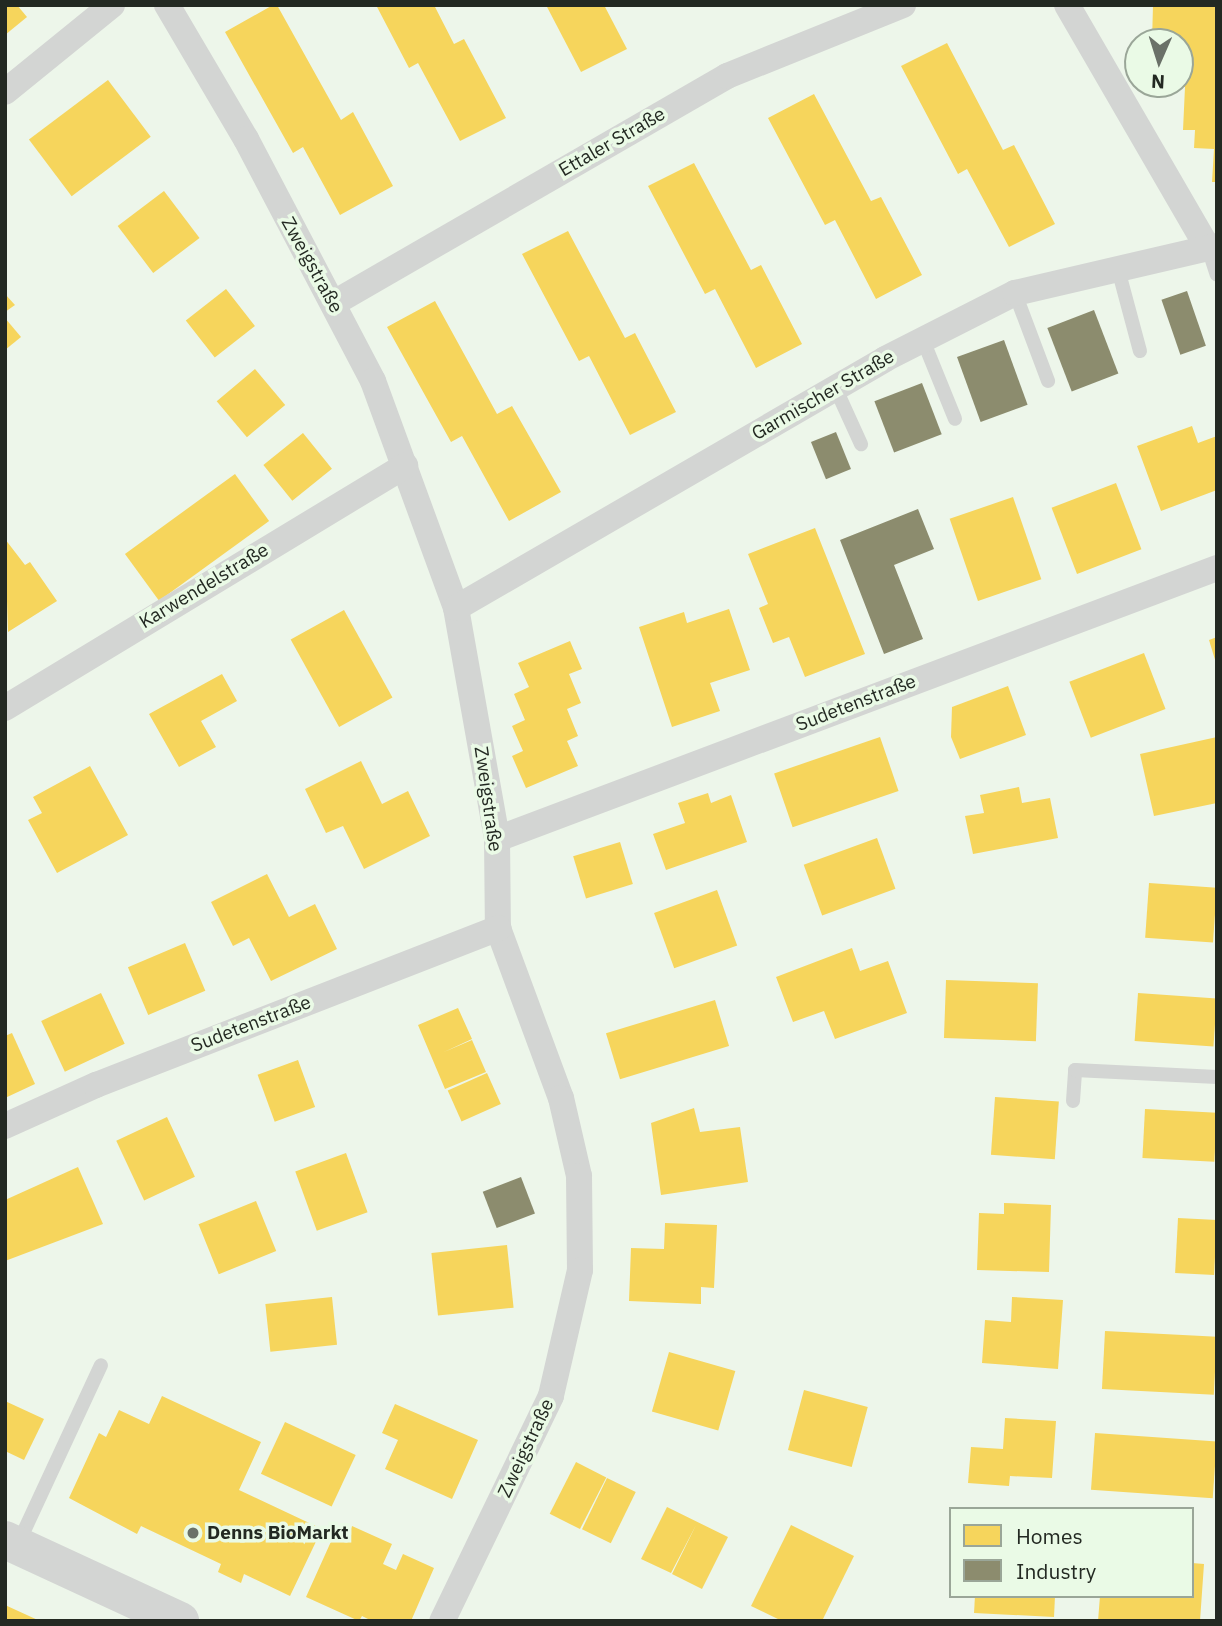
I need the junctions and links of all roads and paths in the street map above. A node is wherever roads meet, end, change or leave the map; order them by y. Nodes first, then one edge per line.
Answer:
1 (112, 5) edge
2 (167, 5) edge
3 (903, 5) edge
4 (1067, 5) edge
5 (5, 92) edge
6 (1212, 247) edge
7 (1118, 269) junction
8 (1217, 275) edge
9 (1015, 293) junction
10 (334, 303) junction
11 (923, 340) junction
12 (1140, 351) dead end
13 (1048, 381) dead end
14 (835, 387) junction
15 (956, 419) dead end
16 (861, 444) dead end
17 (405, 467) junction
18 (1217, 568) edge
19 (456, 608) junction
20 (5, 708) edge
21 (497, 839) junction
22 (498, 928) junction
23 (1217, 1077) edge
24 (1073, 1101) dead end
25 (5, 1126) edge
26 (101, 1365) dead end
27 (11, 1543) edge
28 (180, 1621) edge
29 (442, 1621) edge

1 - 5 street
2 - 10 street, Zweigstraße
3 - 10 street, Ettaler Straße
4 - 6 street
6 - 7 street, Garmischer Straße
6 - 8 lane
7 - 9 street, Garmischer Straße
7 - 12 lane
9 - 11 street, Garmischer Straße
9 - 13 lane
10 - 17 street, Zweigstraße
11 - 14 street, Garmischer Straße
11 - 15 lane
14 - 16 lane
14 - 19 street, Garmischer Straße
17 - 19 street, Zweigstraße
17 - 20 street, Karwendelstraße
18 - 21 street, Sudetenstraße
19 - 21 street, Zweigstraße
21 - 22 street, Zweigstraße
22 - 25 street, Sudetenstraße
22 - 29 street, Zweigstraße
23 - 24 lane
26 - 27 lane
27 - 28 main road

